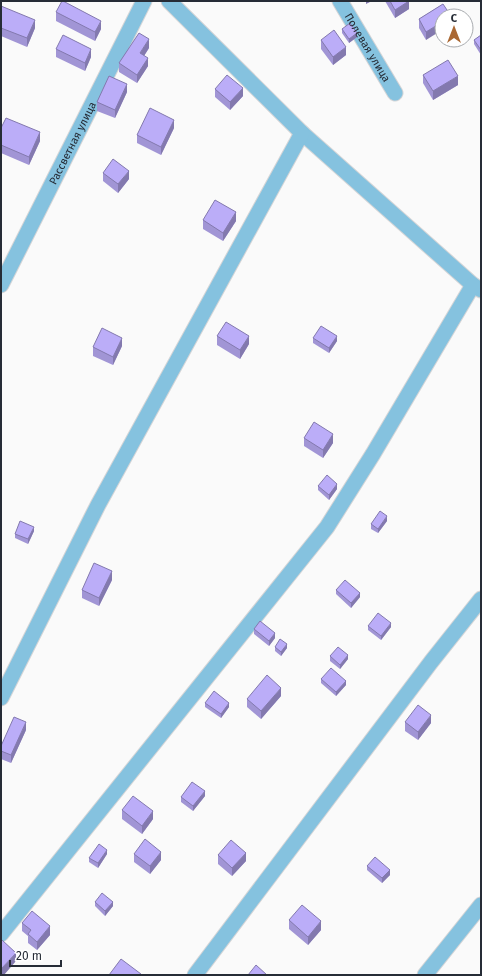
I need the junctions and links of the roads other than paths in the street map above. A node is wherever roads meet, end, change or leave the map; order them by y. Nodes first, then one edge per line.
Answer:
1 (144, 1) edge
2 (169, 1) edge
3 (340, 1) edge
4 (395, 93) dead end
5 (302, 133) junction
6 (1, 285) edge
7 (477, 288) edge
8 (481, 599) edge
9 (1, 698) edge
10 (481, 905) edge
11 (1, 934) edge
12 (195, 975) edge
13 (425, 975) edge

1 - 6 street, Рассветная улица
2 - 5 street
3 - 4 street, Полевая улица
5 - 7 street
5 - 9 street
7 - 11 street
8 - 12 street
10 - 13 street

